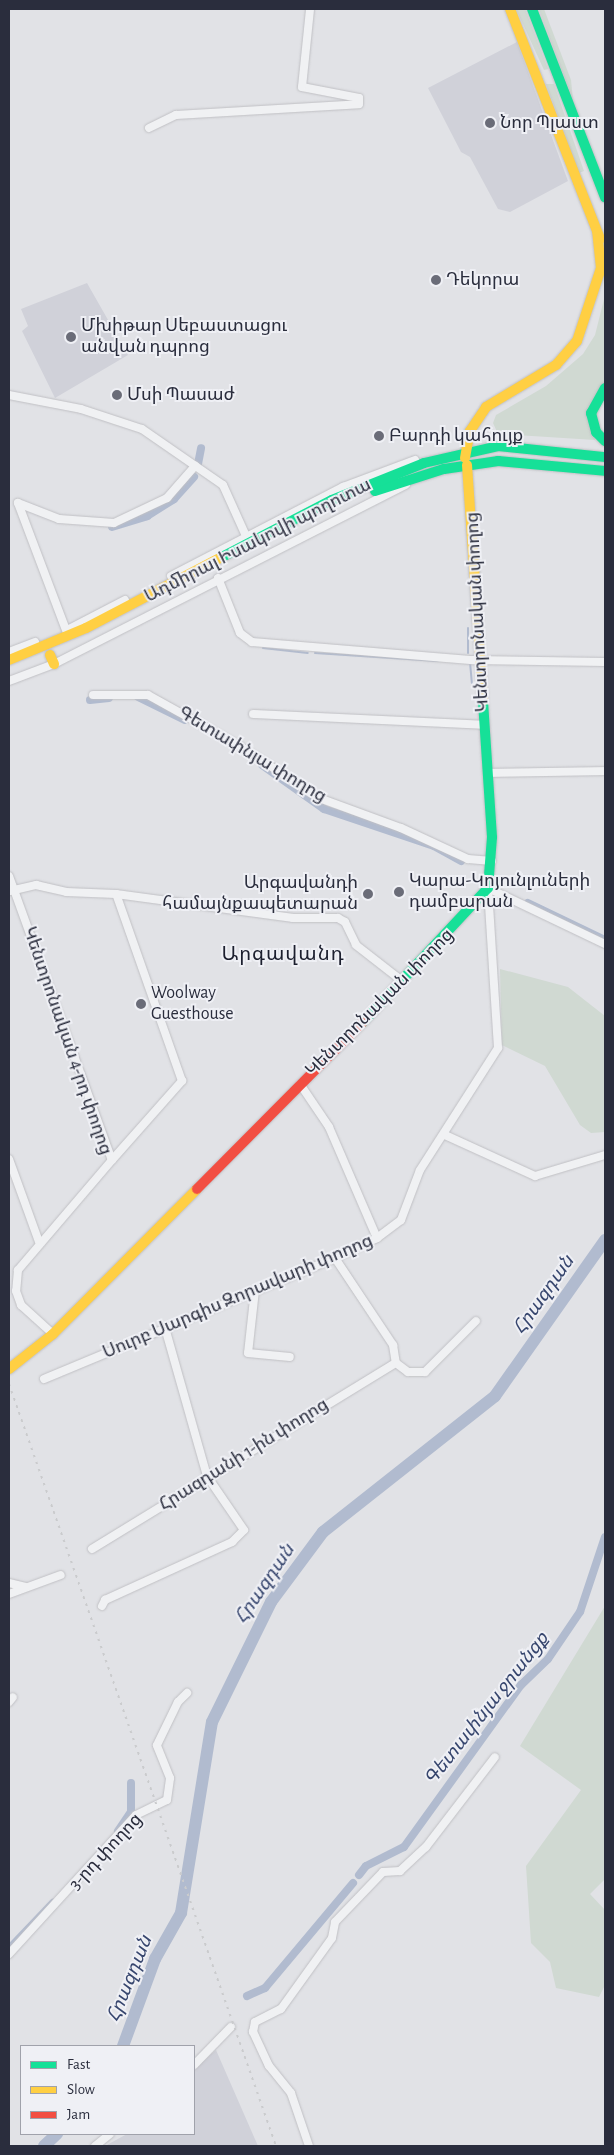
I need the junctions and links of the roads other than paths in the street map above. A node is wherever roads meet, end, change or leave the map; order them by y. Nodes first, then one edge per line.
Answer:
1 (310, 9) edge
2 (510, 9) edge
3 (532, 9) edge
4 (525, 44) junction
5 (557, 72) junction
6 (149, 128) dead end
7 (604, 192) edge
8 (597, 232) junction
9 (605, 254) edge
10 (605, 388) edge
11 (9, 395) edge
12 (605, 441) edge
13 (464, 451) junction
14 (605, 457) edge
15 (442, 458) junction
16 (467, 465) junction
17 (195, 466) junction
18 (605, 471) edge
19 (416, 478) junction
20 (246, 536) junction
21 (218, 578) junction
22 (142, 595) junction
23 (66, 630) junction
24 (9, 652) edge
25 (52, 659) junction
26 (9, 660) edge
27 (479, 660) junction
28 (605, 662) edge
29 (9, 670) edge
30 (9, 681) edge
31 (93, 695) dead end
32 (253, 714) dead end
33 (484, 725) junction
34 (605, 771) edge
35 (488, 773) junction
36 (492, 861) junction
37 (9, 876) edge
38 (488, 888) junction
39 (11, 891) edge
40 (116, 894) junction
41 (605, 944) edge
42 (402, 981) junction
43 (300, 1084) junction
44 (445, 1135) junction
45 (605, 1155) edge
46 (9, 1159) edge
47 (112, 1160) junction
48 (377, 1238) junction
49 (39, 1242) junction
50 (335, 1258) junction
51 (255, 1290) junction
52 (476, 1321) dead end
53 (165, 1328) junction
54 (53, 1334) junction
55 (290, 1357) dead end
56 (396, 1362) junction
57 (9, 1369) edge
58 (44, 1380) dead end
59 (207, 1476) junction
60 (92, 1549) dead end
61 (61, 1575) dead end
62 (9, 1583) edge
63 (26, 1587) junction
64 (9, 1594) edge
65 (102, 1606) dead end
66 (187, 1693) dead end
67 (495, 1757) dead end
68 (9, 1954) edge
69 (231, 2027) dead end
70 (195, 2065) edge
71 (109, 2135) edge
72 (95, 2146) edge
73 (309, 2146) edge

1 - 6 street
2 - 4 main road
3 - 5 main road
4 - 5 main road
4 - 8 main road
5 - 7 main road
8 - 9 main road
8 - 13 main road
10 - 12 main road
11 - 17 street
13 - 14 main road, Ադմիրալ Իսակովի պողոտա
13 - 15 main road, Ադմիրալ Իսակովի պողոտա
13 - 16 main road, Կենտրոնական փողոց
15 - 20 street
15 - 22 main road, Ադմիրալ Իսակովի պողոտա
16 - 18 main road, Ադմիրալ Իսակովի պողոտա
16 - 19 main road, Ադմիրալ Իսակովի պողոտա
16 - 27 main road, Կենտրոնական փողոց
17 - 20 street
17 - 23 street
19 - 21 street
19 - 25 main road, Ադմիրալ Իսակովի պողոտա
20 - 22 street
21 - 25 street
21 - 27 street
22 - 23 street
22 - 26 main road, Ադմիրալ Իսակովի պողոտա
23 - 24 street
25 - 29 main road, Ադմիրալ Իսակովի պողոտա
25 - 30 street
27 - 28 street
27 - 33 main road, Կենտրոնական փողոց
31 - 36 street, Գետափնյա փողոց
32 - 33 street
33 - 35 main road, Կենտրոնական փողոց
34 - 35 street
35 - 36 main road, Կենտրոնական փողոց
36 - 38 main road, Կենտրոնական փողոց
37 - 39 street, Կենտրոնական 4-րդ փողոց
38 - 41 street
38 - 42 main road, Կենտրոնական փողոց
38 - 44 street, Սուրբ Սարգիս Զորավարի փողոց
39 - 40 street
39 - 47 street, Կենտրոնական 4-րդ փողոց
40 - 42 street
40 - 47 street
42 - 43 main road, Կենտրոնական փողոց
43 - 48 street
43 - 54 main road, Կենտրոնական փողոց
44 - 45 street
44 - 48 street, Սուրբ Սարգիս Զորավարի փողոց
46 - 49 street
47 - 49 street, Կենտրոնական 4-րդ փողոց
48 - 50 street, Սուրբ Սարգիս Զորավարի փողոց
49 - 54 street, Կենտրոնական 4-րդ փողոց
50 - 51 street, Սուրբ Սարգիս Զորավարի փողոց
50 - 56 street
51 - 53 street, Սուրբ Սարգիս Զորավարի փողոց
51 - 55 street
52 - 56 street
53 - 58 street, Սուրբ Սարգիս Զորավարի փողոց
53 - 59 street
54 - 57 main road, Կենտրոնական փողոց
56 - 59 street, Հրազդանի 1-ին փողոց
59 - 60 street, Հրազդանի 1-ին փողոց
59 - 65 street
61 - 63 street
62 - 63 street
63 - 64 street
66 - 68 street, 3-րդ փողոց
67 - 73 street
69 - 70 street
71 - 72 street

